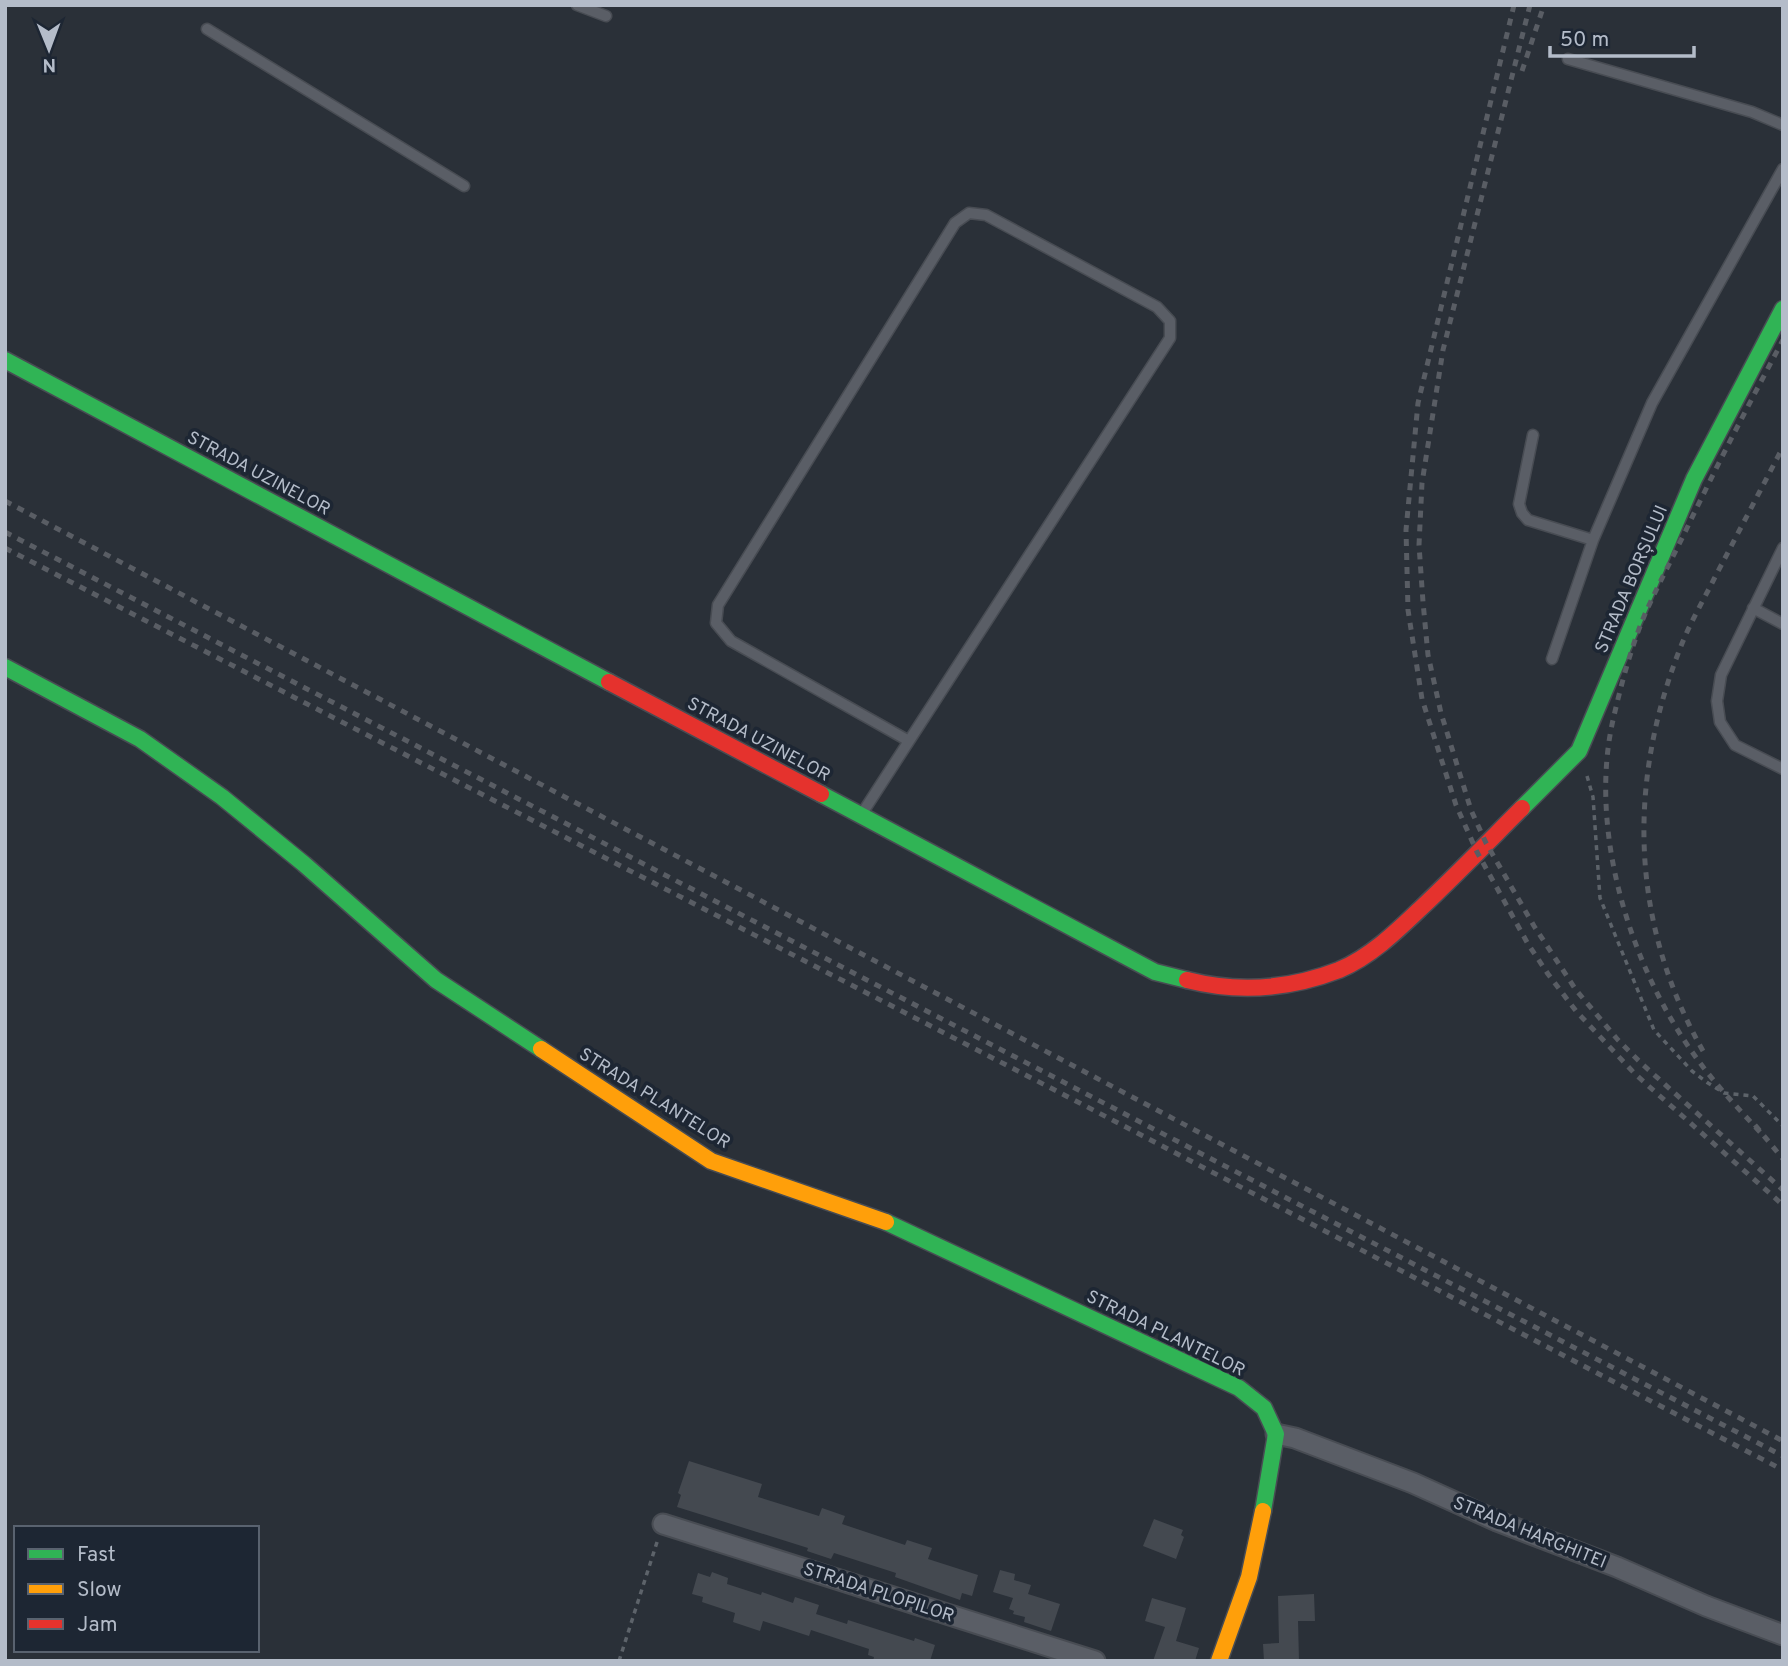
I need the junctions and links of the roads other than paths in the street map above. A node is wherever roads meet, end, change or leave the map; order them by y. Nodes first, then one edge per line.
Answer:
1 (577, 5) edge
2 (606, 16) dead end
3 (207, 29) dead end
4 (1568, 59) dead end
5 (1783, 125) edge
6 (1783, 169) edge
7 (464, 186) dead end
8 (1783, 309) edge
9 (5, 360) edge
10 (1533, 435) dead end
11 (1593, 540) junction
12 (1783, 548) edge
13 (1753, 608) junction
14 (1783, 624) edge
15 (1552, 659) dead end
16 (5, 667) edge
17 (909, 741) junction
18 (1783, 769) edge
19 (861, 815) junction
20 (1487, 842) joint
21 (1276, 1434) junction
22 (663, 1524) road end
23 (1783, 1635) edge
24 (1095, 1661) edge
25 (1219, 1661) edge

1 - 2 lane
3 - 7 lane
4 - 5 lane
6 - 11 lane
8 - 20 street, STRADA BORȘULUI
9 - 19 street, STRADA UZINELOR
10 - 11 lane
11 - 15 lane
12 - 13 lane
13 - 14 lane
13 - 18 lane
16 - 21 street, STRADA PLANTELOR
17 - 17 lane
17 - 19 lane
19 - 20 street, STRADA UZINELOR
21 - 23 street, STRADA HARGHITEI
21 - 25 street
22 - 24 street, STRADA PLOPILOR

